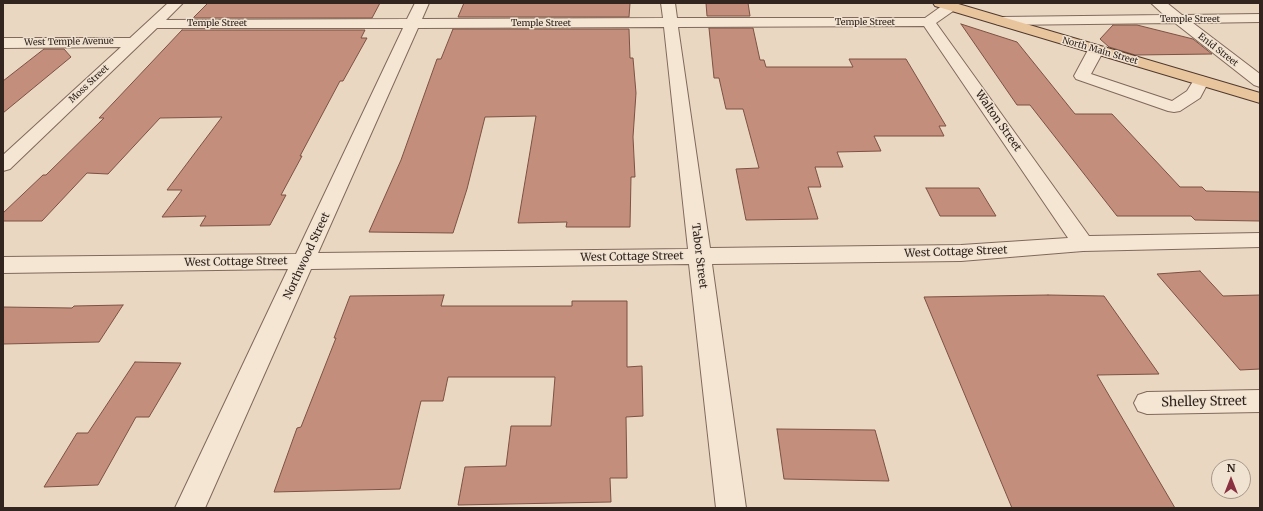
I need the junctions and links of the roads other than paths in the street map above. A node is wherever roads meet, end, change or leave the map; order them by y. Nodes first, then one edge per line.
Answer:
1 (176, 3) edge
2 (422, 3) edge
3 (1158, 3) edge
4 (945, 5) edge
5 (669, 13) edge
6 (1260, 18) edge
7 (1178, 19) junction
8 (1001, 21) junction
9 (928, 22) junction
10 (413, 23) junction
11 (154, 24) junction
12 (134, 42) junction
13 (3, 43) edge
14 (1096, 50) junction
15 (1202, 81) junction
16 (1260, 82) edge
17 (1260, 98) edge
18 (3, 165) edge
19 (1260, 240) edge
20 (1083, 244) junction
21 (699, 256) junction
22 (304, 262) junction
23 (3, 266) edge
24 (1260, 401) edge
25 (1147, 403) dead end
26 (190, 508) edge
27 (731, 508) edge

1 - 11 street, Moss Street
2 - 10 street, Northwood Street
3 - 7 street, Enid Street
4 - 8 main road, North Main Street
4 - 9 street
5 - 9 street, Temple Street
5 - 10 street, Temple Street
5 - 21 street, Tabor Street
6 - 7 street, Temple Street
7 - 8 street, Temple Street
7 - 16 street, Enid Street
8 - 14 main road, North Main Street
9 - 20 street, Walton Street
10 - 11 street, Temple Street
10 - 22 street, Northwood Street
11 - 12 street, Moss Street
12 - 13 street, West Temple Avenue
12 - 18 street, Moss Street
14 - 15 main road, North Main Street
14 - 15 street
15 - 17 main road, North Main Street
19 - 20 street, West Cottage Street
20 - 21 street, West Cottage Street
21 - 22 street, West Cottage Street
21 - 27 street, Tabor Street
22 - 23 street, West Cottage Street
22 - 26 street, Northwood Street
24 - 25 street, Shelley Street

